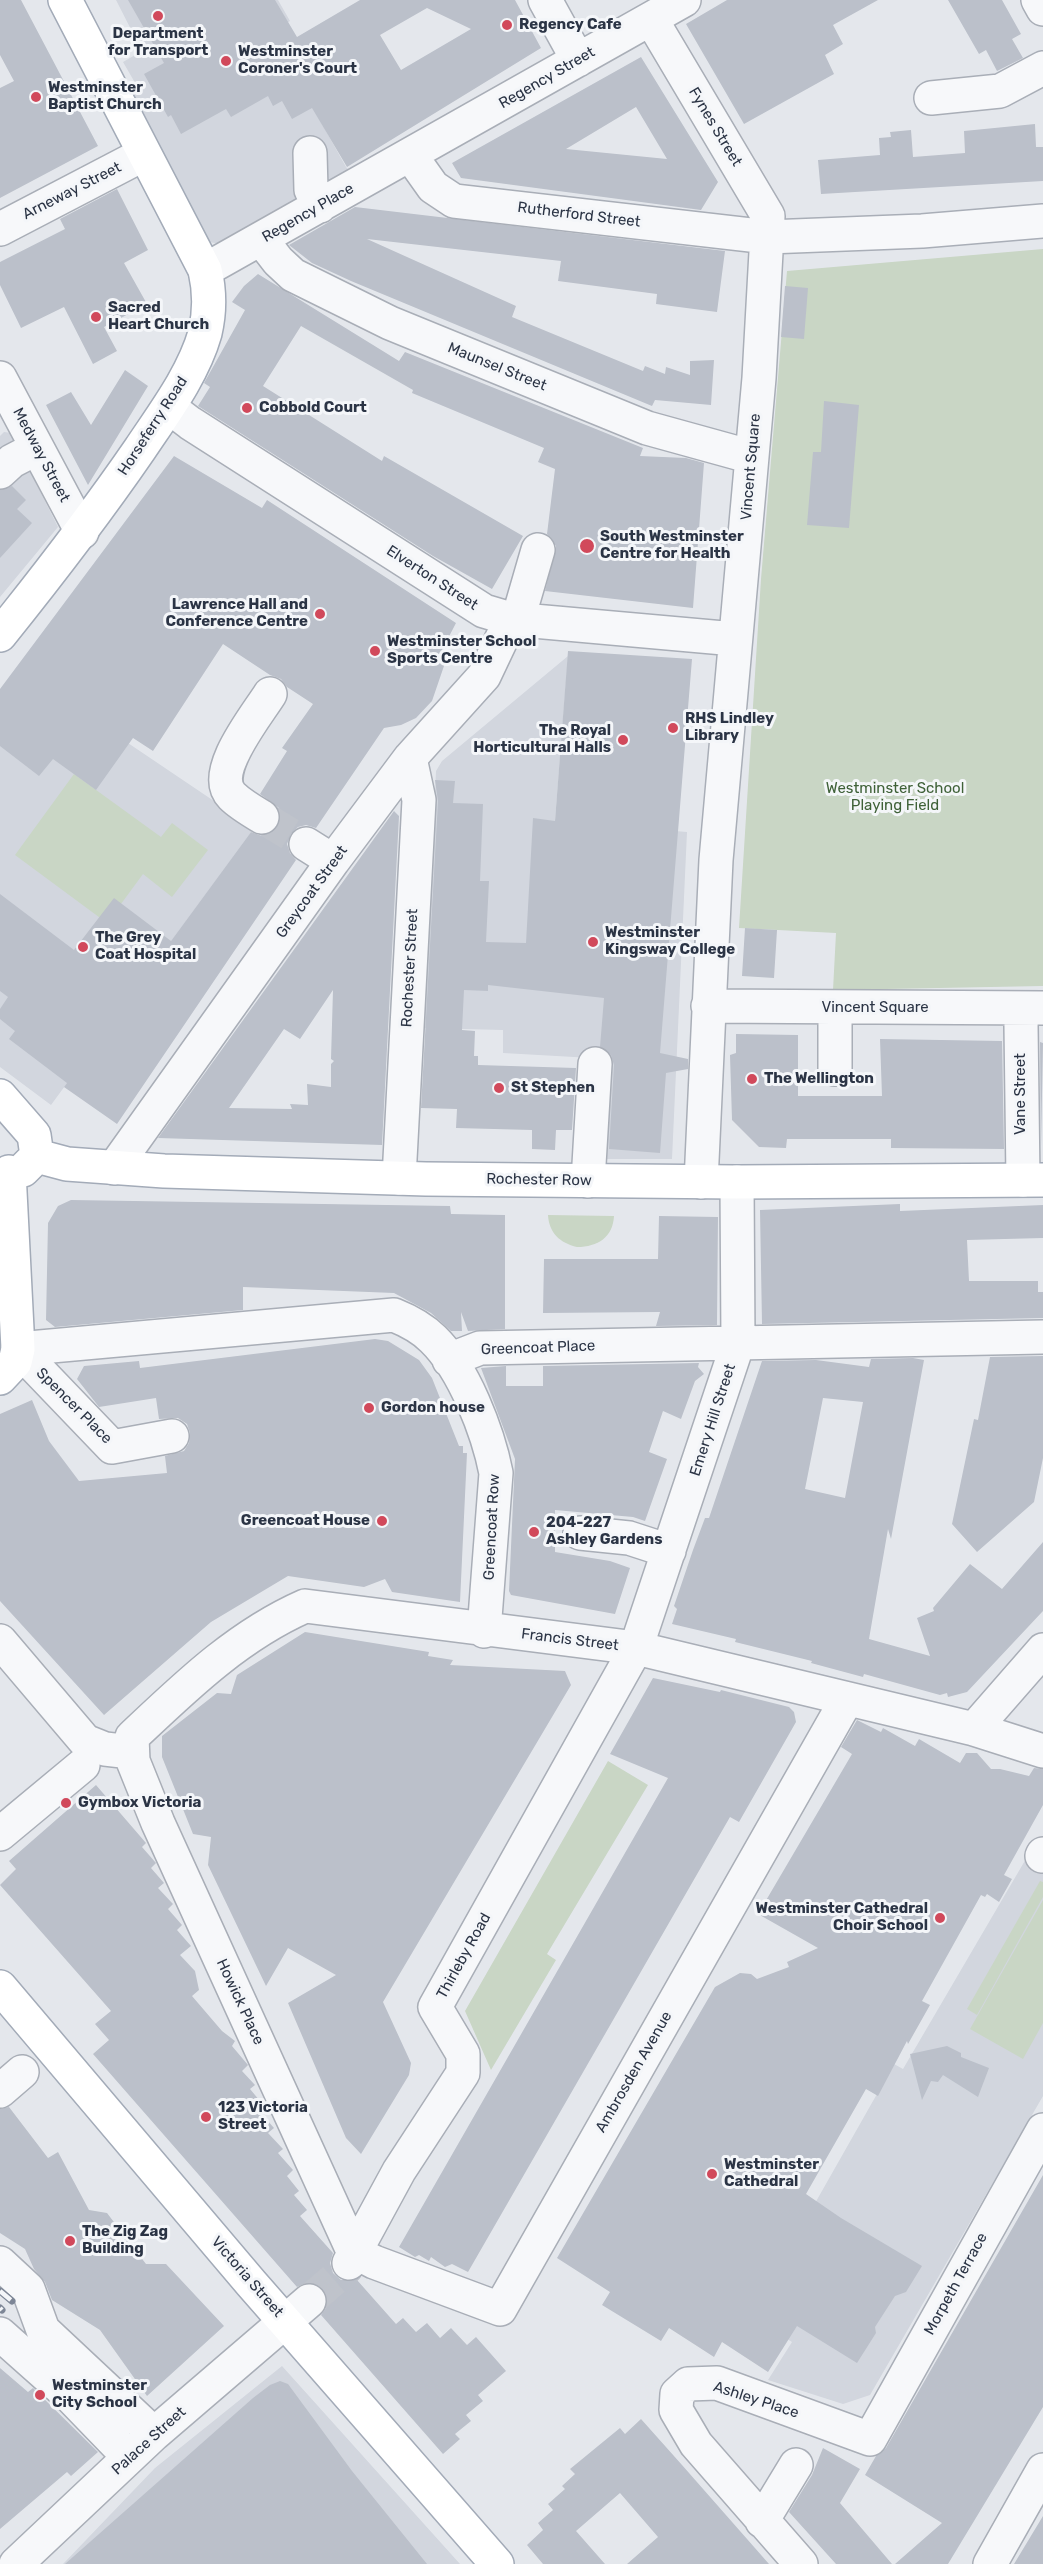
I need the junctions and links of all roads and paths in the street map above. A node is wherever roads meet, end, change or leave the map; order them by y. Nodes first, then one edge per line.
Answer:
1 (545, 0) edge
2 (684, 0) edge
3 (1038, 0) edge
4 (75, 3) edge
5 (1043, 9) edge
6 (651, 19) junction
7 (578, 60) junction
8 (1043, 68) edge
9 (931, 98) dead end
10 (310, 153) dead end
11 (144, 154) junction
12 (411, 156) junction
13 (320, 206) junction
14 (1043, 221) edge
15 (0, 229) edge
16 (768, 237) junction
17 (261, 239) junction
18 (205, 270) junction
19 (0, 378) edge
20 (169, 407) junction
21 (36, 448) junction
22 (752, 457) junction
23 (0, 472) edge
24 (82, 532) junction
25 (538, 550) dead end
26 (514, 619) junction
27 (0, 635) edge
28 (735, 639) junction
29 (270, 694) dead end
30 (410, 759) junction
31 (262, 817) tunnel mouth
32 (708, 1006) junction
33 (835, 1008) junction
34 (1033, 1008) edge
35 (595, 1064) dead end
36 (835, 1069) dead end
37 (0, 1096) edge
38 (11, 1127) edge
39 (37, 1156) junction
40 (114, 1168) junction
41 (4, 1170) edge
42 (399, 1178) junction
43 (588, 1180) junction
44 (1033, 1180) edge
45 (701, 1182) junction
46 (737, 1182) junction
47 (1043, 1337) edge
48 (738, 1343) junction
49 (18, 1349) junction
50 (450, 1360) junction
51 (0, 1378) edge
52 (172, 1436) dead end
53 (580, 1533) dead end
54 (669, 1551) junction
55 (484, 1631) junction
56 (0, 1641) edge
57 (636, 1648) junction
58 (1043, 1650) edge
59 (847, 1699) junction
60 (974, 1730) junction
61 (132, 1745) junction
62 (1043, 1750) edge
63 (83, 1765) dead end
64 (0, 1834) edge
65 (0, 1987) edge
66 (1043, 2130) edge
67 (351, 2256) junction
68 (0, 2263) edge
69 (298, 2312) junction
70 (0, 2334) edge
71 (154, 2433) junction
72 (870, 2439) joint
73 (129, 2457) junction
74 (796, 2465) dead end
75 (1043, 2470) edge
76 (762, 2521) junction
77 (16, 2564) edge
78 (497, 2564) edge
79 (801, 2564) edge
80 (990, 2564) edge

1 - 7 street
2 - 6 street, Regency Street
3 - 5 street
4 - 11 main road, Horseferry Road
6 - 7 street, Regency Street
6 - 16 street, Fynes Street
7 - 12 street, Regency Street
8 - 9 street
10 - 13 street
11 - 15 street, Arneway Street
11 - 18 main road, Horseferry Road
12 - 13 street, Regency Place
12 - 16 street, Rutherford Street
13 - 17 street, Regency Place
14 - 16 street
16 - 22 street, Vincent Square
17 - 18 street, Regency Place
17 - 22 street, Maunsel Street
18 - 20 main road, Horseferry Road
19 - 21 street, Medway Street
20 - 24 main road, Horseferry Road
20 - 26 street, Elverton Street
21 - 23 street
21 - 24 street, Medway Street
22 - 28 street, Vincent Square
24 - 27 main road, Horseferry Road
25 - 26 street, Greycoat Street
26 - 28 street, Elverton Street
26 - 30 street, Greycoat Street
28 - 32 street, Vincent Square
29 - 31 street
30 - 40 street, Greycoat Street
30 - 42 street, Rochester Street
32 - 33 street, Vincent Square
32 - 45 street, Vincent Square
33 - 34 street, Vincent Square
33 - 36 street
34 - 44 street, Vane Street
35 - 43 street
37 - 38 main road
38 - 39 main road
39 - 40 main road, Rochester Row
39 - 41 main road
40 - 42 main road, Rochester Row
41 - 49 main road
42 - 43 main road, Rochester Row
43 - 45 main road, Rochester Row
44 - 46 main road, Rochester Row
45 - 46 main road, Rochester Row
46 - 48 street, Emery Hill Street
47 - 48 street, Greencoat Place
48 - 50 street, Greencoat Place
48 - 54 street, Emery Hill Street
49 - 50 street
49 - 51 main road
49 - 52 street, Spencer Place
50 - 55 street, Greencoat Row
53 - 54 street
54 - 57 street, Emery Hill Street
55 - 57 street, Francis Street
55 - 61 street, Francis Street
56 - 61 street
57 - 59 street, Francis Street
57 - 67 street, Thirleby Road
58 - 60 street
59 - 60 street, Francis Street
59 - 67 street, Ambrosden Avenue
60 - 62 street, Francis Street
61 - 67 street, Howick Place
63 - 64 street
65 - 69 main road, Victoria Street
66 - 72 street, Morpeth Terrace
68 - 71 street
69 - 71 street, Palace Street
69 - 78 main road, Victoria Street
70 - 73 street
71 - 73 street, Palace Street
72 - 76 street, Ashley Place
73 - 77 street, Palace Street
74 - 76 street
75 - 80 street
76 - 79 street, Ashley Place

